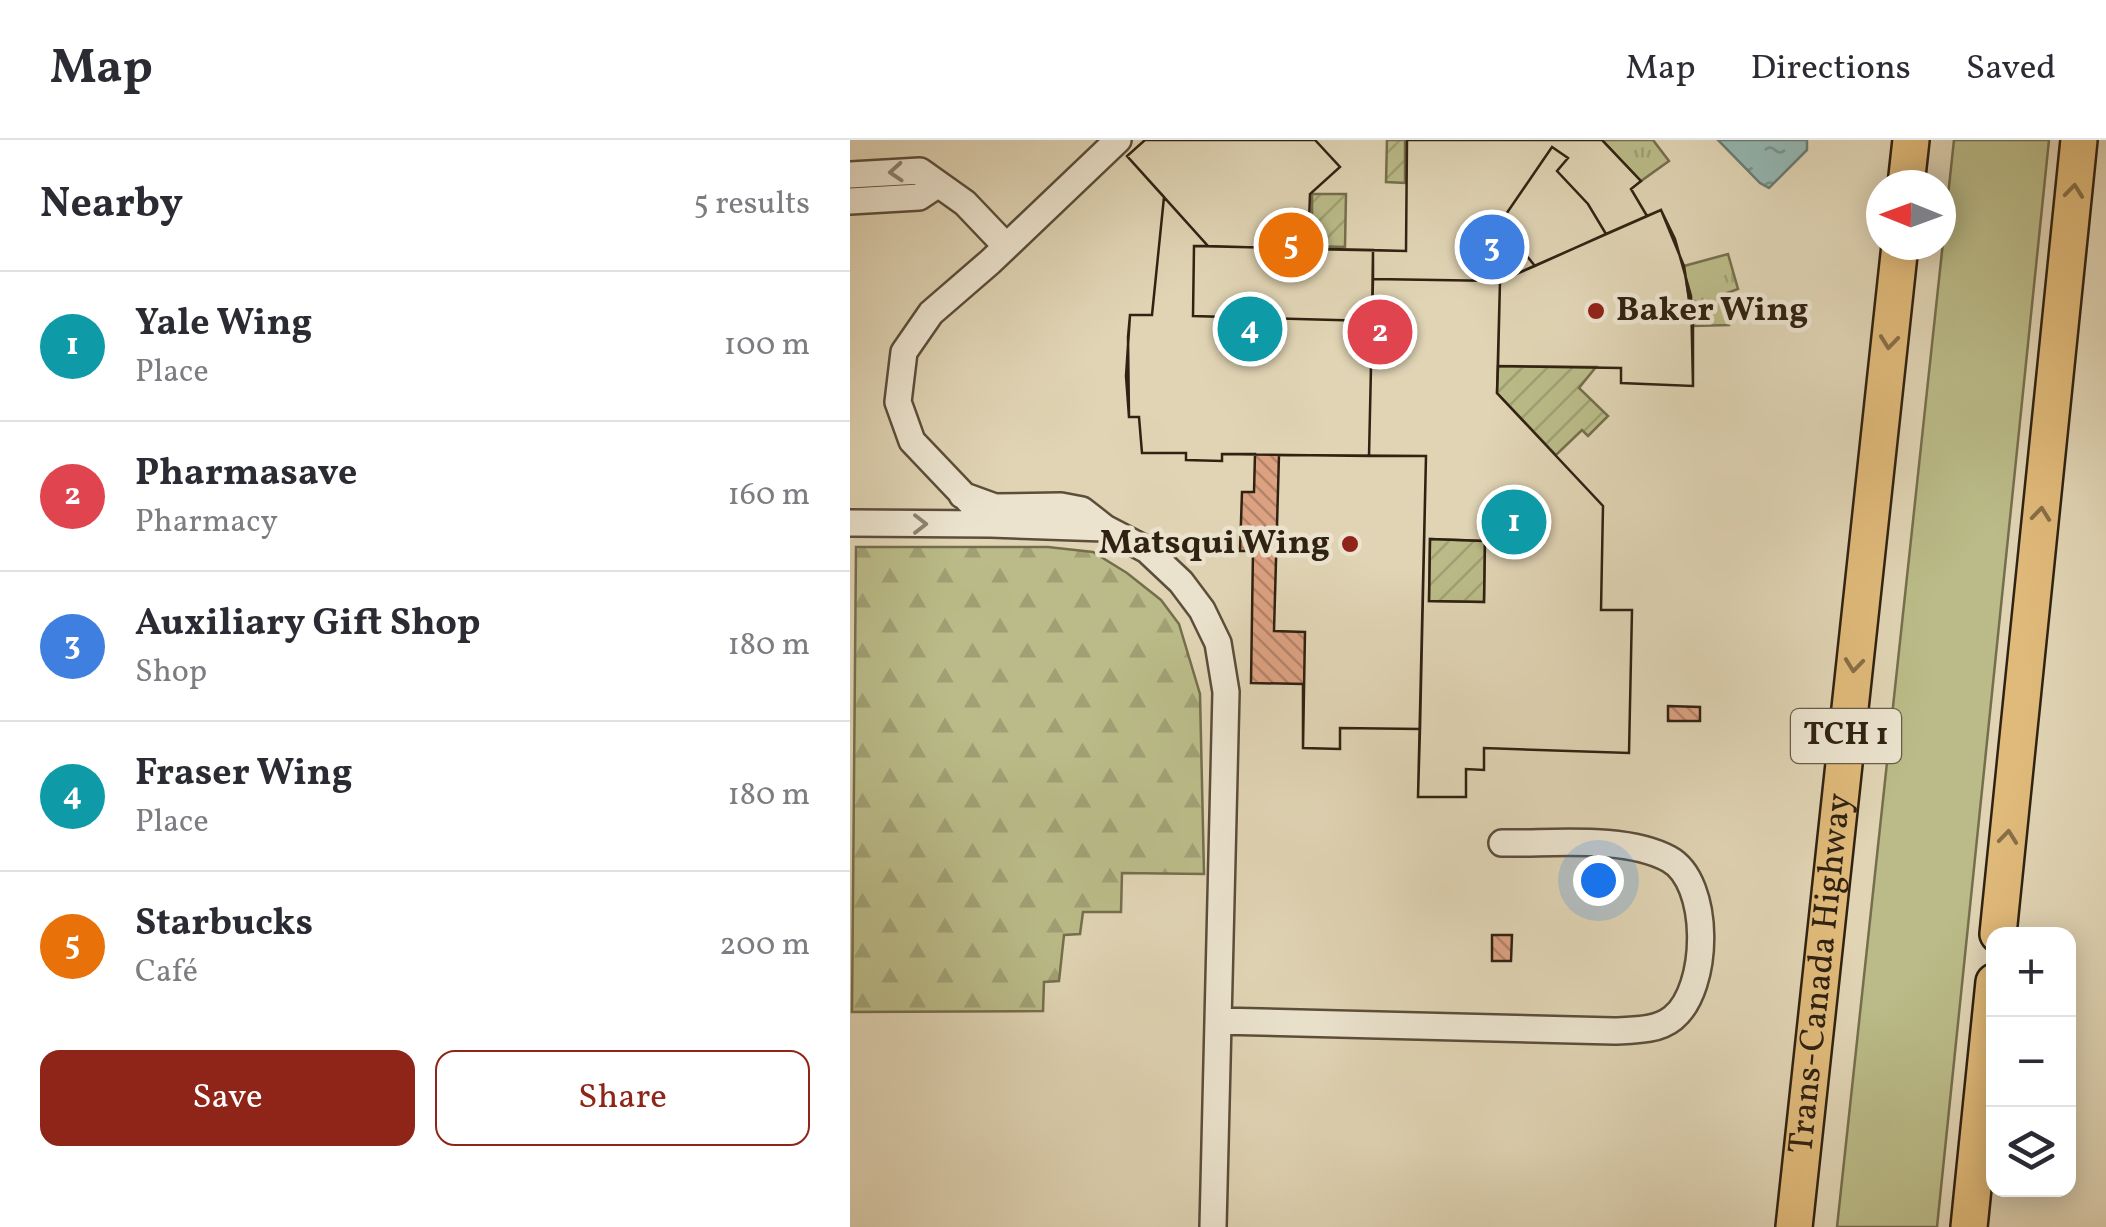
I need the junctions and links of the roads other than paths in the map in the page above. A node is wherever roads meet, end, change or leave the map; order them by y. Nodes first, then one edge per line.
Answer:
1 (1118, 140) edge
2 (1911, 140) edge
3 (2079, 140) edge
4 (1908, 170) edge
5 (850, 175) edge
6 (937, 186) junction
7 (850, 202) edge
8 (1006, 246) junction
9 (1898, 260) edge
10 (962, 494) junction
11 (850, 524) edge
12 (991, 524) junction
13 (1105, 528) junction
14 (1502, 843) dead end
15 (1999, 927) edge
16 (1990, 1017) edge
17 (1218, 1021) junction
18 (1214, 1227) edge
19 (1794, 1227) edge
20 (1969, 1227) edge

1 - 8 lane
2 - 4 highway
15 -> 3 highway
6 -> 5 lane
6 - 7 lane
6 - 8 lane
8 - 10 lane
9 -> 19 highway, Trans-Canada Highway / TCH 1
10 - 12 lane
10 - 13 lane
11 -> 12 lane
12 - 13 lane
13 - 17 lane
14 - 17 lane
16 - 20 highway
17 - 18 lane

